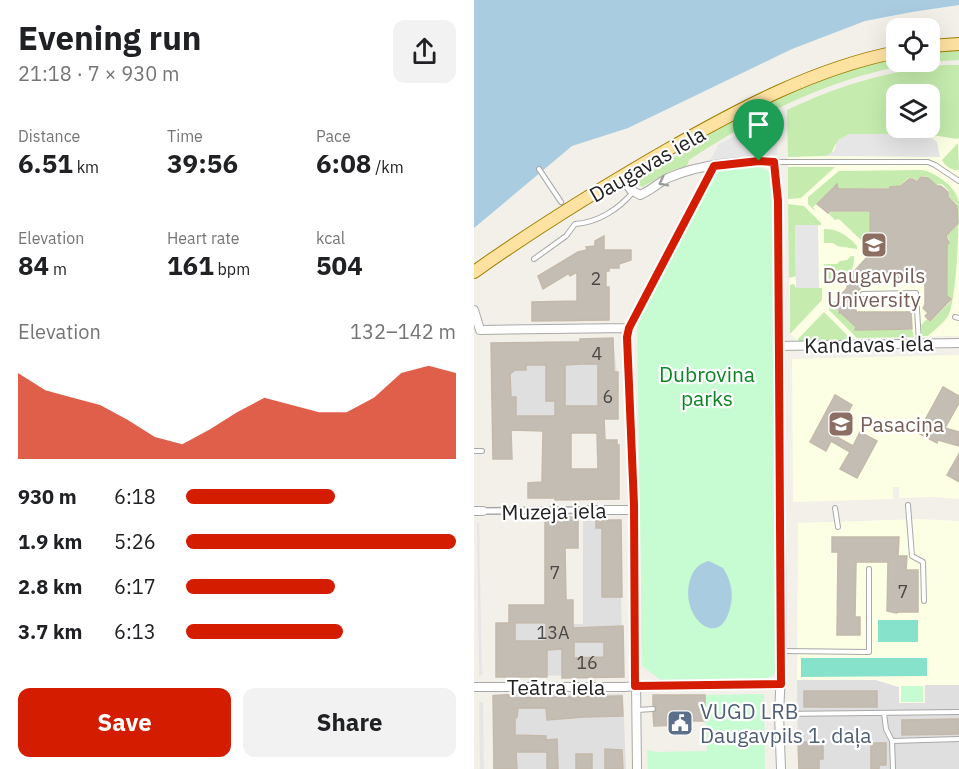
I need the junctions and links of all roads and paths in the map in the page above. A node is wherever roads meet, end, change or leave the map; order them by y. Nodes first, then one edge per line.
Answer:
1 (959, 44) edge
2 (940, 45) edge
3 (886, 55) edge
4 (774, 162) junction
5 (714, 166) junction
6 (539, 169) dead end
7 (621, 177) junction
8 (959, 181) edge
9 (633, 192) junction
10 (561, 202) dead end
11 (570, 215) dead end
12 (575, 224) junction
13 (534, 259) dead end
14 (474, 272) edge
15 (863, 294) dead end
16 (474, 310) edge
17 (629, 328) junction
18 (919, 343) junction
19 (959, 343) edge
20 (779, 346) junction
21 (474, 451) edge
22 (482, 451) dead end
23 (908, 505) dead end
24 (836, 508) dead end
25 (589, 510) joint
26 (634, 510) junction
27 (474, 511) edge
28 (483, 511) joint
29 (838, 527) dead end
30 (869, 569) dead end
31 (924, 601) dead end
32 (782, 651) junction
33 (781, 684) junction
34 (635, 686) junction
35 (474, 687) edge
36 (653, 709) dead end
37 (636, 710) junction
38 (884, 712) junction
39 (959, 712) edge
40 (779, 714) junction
41 (959, 739) edge
42 (892, 741) junction
43 (636, 769) edge
44 (780, 769) edge
45 (893, 769) edge

1 - 2 main road
3 - 7 main road, Daugavas iela
4 - 5 street
4 - 8 lane
4 - 20 street
5 -> 9 street
5 - 17 street
6 - 10 lane
7 - 9 street
7 - 14 main road, Daugavas iela
9 - 12 lane
11 - 12 lane
12 - 13 lane
15 - 18 lane
16 - 17 street
17 - 26 street
18 - 19 street, Kandavas iela
18 - 20 street, Kandavas iela
20 - 32 street
21 - 22 lane
23 - 31 lane
24 - 29 lane
25 - 26 street, Muzeja iela
25 - 28 street, Muzeja iela
26 - 34 street
27 - 28 street, Muzeja iela
30 - 32 lane
32 - 33 street
33 - 34 street, Teātra iela
33 - 40 street
34 - 35 street, Teātra iela
34 - 37 street
36 - 37 lane
37 - 43 street
38 - 39 lane
38 - 40 lane
38 - 42 lane
40 - 44 street
41 - 42 lane
42 - 45 lane

